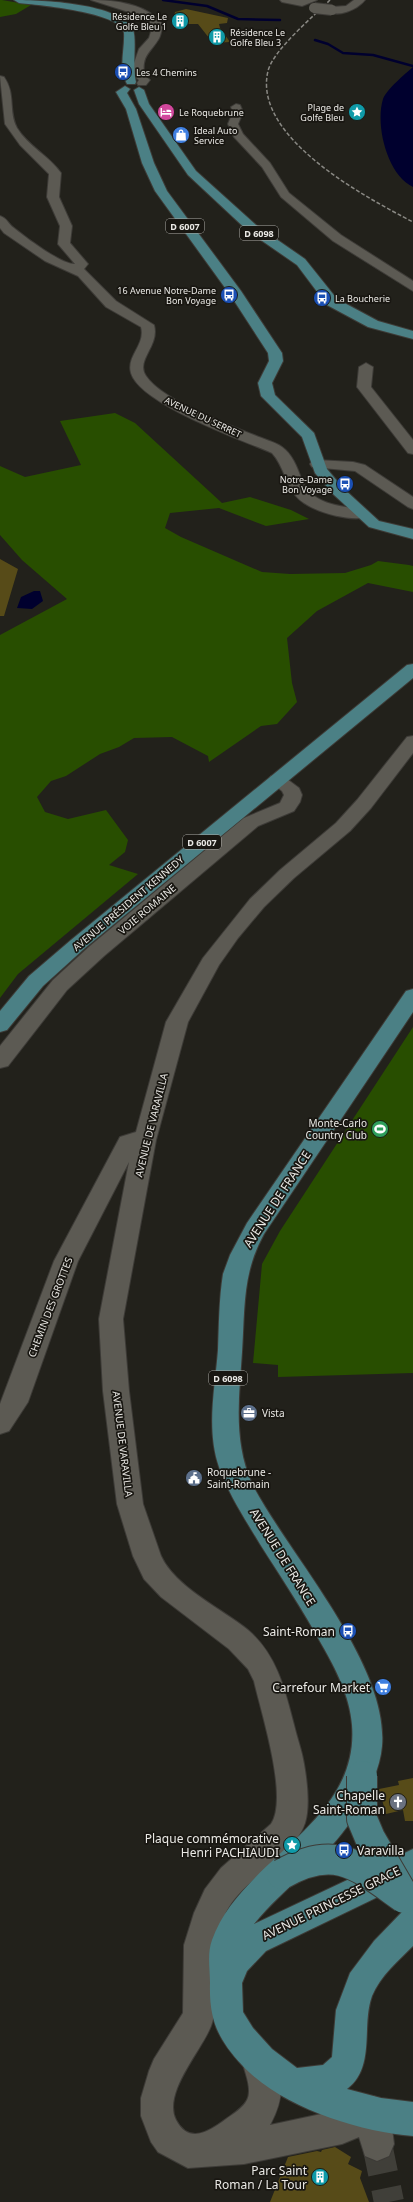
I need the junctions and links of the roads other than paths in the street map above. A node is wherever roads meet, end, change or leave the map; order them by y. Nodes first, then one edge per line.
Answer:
1 (19, 0) edge
2 (96, 0) edge
3 (285, 0) edge
4 (360, 0) edge
5 (313, 4) edge
6 (0, 80) edge
7 (135, 86) junction
8 (236, 107) dead end
9 (0, 220) edge
10 (76, 270) junction
11 (413, 287) edge
12 (413, 335) edge
13 (366, 367) dead end
14 (413, 450) edge
15 (317, 464) junction
16 (413, 504) edge
17 (365, 510) junction
18 (413, 534) edge
19 (413, 669) edge
20 (413, 740) edge
21 (277, 780) junction
22 (413, 996) edge
23 (0, 1025) edge
24 (0, 1061) edge
25 (145, 1140) junction
26 (0, 1424) edge
27 (362, 1776) junction
28 (413, 1864) edge
29 (282, 1874) junction
30 (410, 1911) edge
31 (226, 1985) junction
32 (257, 2058) junction
33 (295, 2084) junction
34 (413, 2119) edge
35 (367, 2121) junction
36 (213, 2149) junction

1 - 7 main road, D 6007
2 - 7 street
3 - 5 street
4 - 5 street, bridge
6 - 10 street
7 - 12 main road, D 6098
7 - 15 main road, D 6007
8 - 11 street
9 - 10 street, AVENUE DU SERRET
10 - 17 street, AVENUE DU SERRET
13 - 14 street
15 - 16 street
15 - 17 main road, D 6007
17 - 18 main road, D 6007
19 - 21 main road, AVENUE PRÉSIDENT KENNEDY / D 6007
20 - 25 street, AVENUE DE VARAVILLA
21 - 23 main road, AVENUE PRÉSIDENT KENNEDY / D 6007
21 - 24 street, VOIE ROMAINE
22 - 27 main road, AVENUE DE FRANCE / D 6098
25 - 26 street, CHEMIN DES GROTTES
25 - 36 street, AVENUE DE VARAVILLA
27 - 29 main road, AVENUE DE FRANCE, bridge
27 - 30 main road, bridge
28 - 31 main road, AVENUE PRINCESSE GRACE, bridge
29 - 30 main road, bridge
29 - 31 main road, AVENUE DE FRANCE
30 - 33 main road
31 - 32 main road, AVENUE DE FRANCE
32 - 33 main road, AVENUE DE FRANCE
32 - 36 street
33 - 35 main road, AVENUE DE FRANCE
34 - 35 main road, AVENUE DE FRANCE
35 - 36 street

